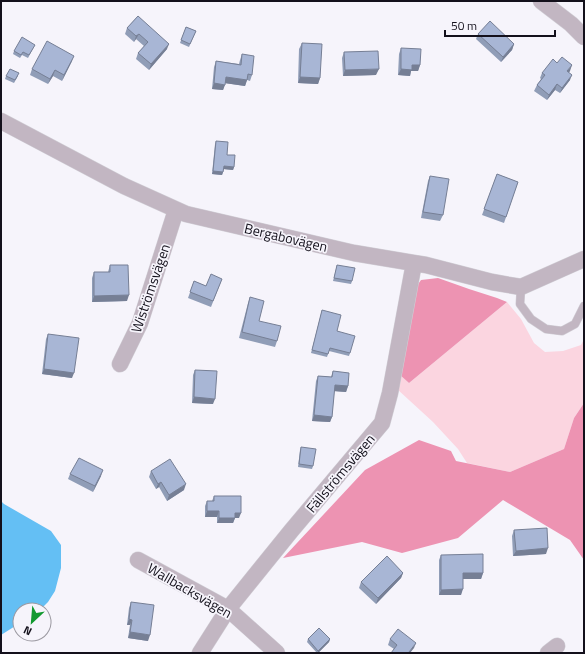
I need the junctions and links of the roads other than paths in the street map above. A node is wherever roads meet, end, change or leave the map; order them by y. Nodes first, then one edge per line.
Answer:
1 (541, 1) edge
2 (584, 37) edge
3 (1, 121) edge
4 (176, 210) junction
5 (584, 259) edge
6 (414, 264) junction
7 (521, 287) junction
8 (584, 306) edge
9 (120, 364) dead end
10 (138, 560) dead end
11 (228, 609) junction
12 (200, 653) edge
13 (277, 653) edge

1 - 2 street
3 - 4 street, Bergabovägen
4 - 6 street, Bergabovägen
4 - 9 street, Wiströmsvägen
5 - 7 street
6 - 7 street, Bergabovägen
6 - 11 street, Fällströmsvägen
7 - 8 lane
10 - 11 street, Wallbacksvägen
11 - 12 street, Fällströmsvägen
11 - 13 street, Wallbacksvägen

